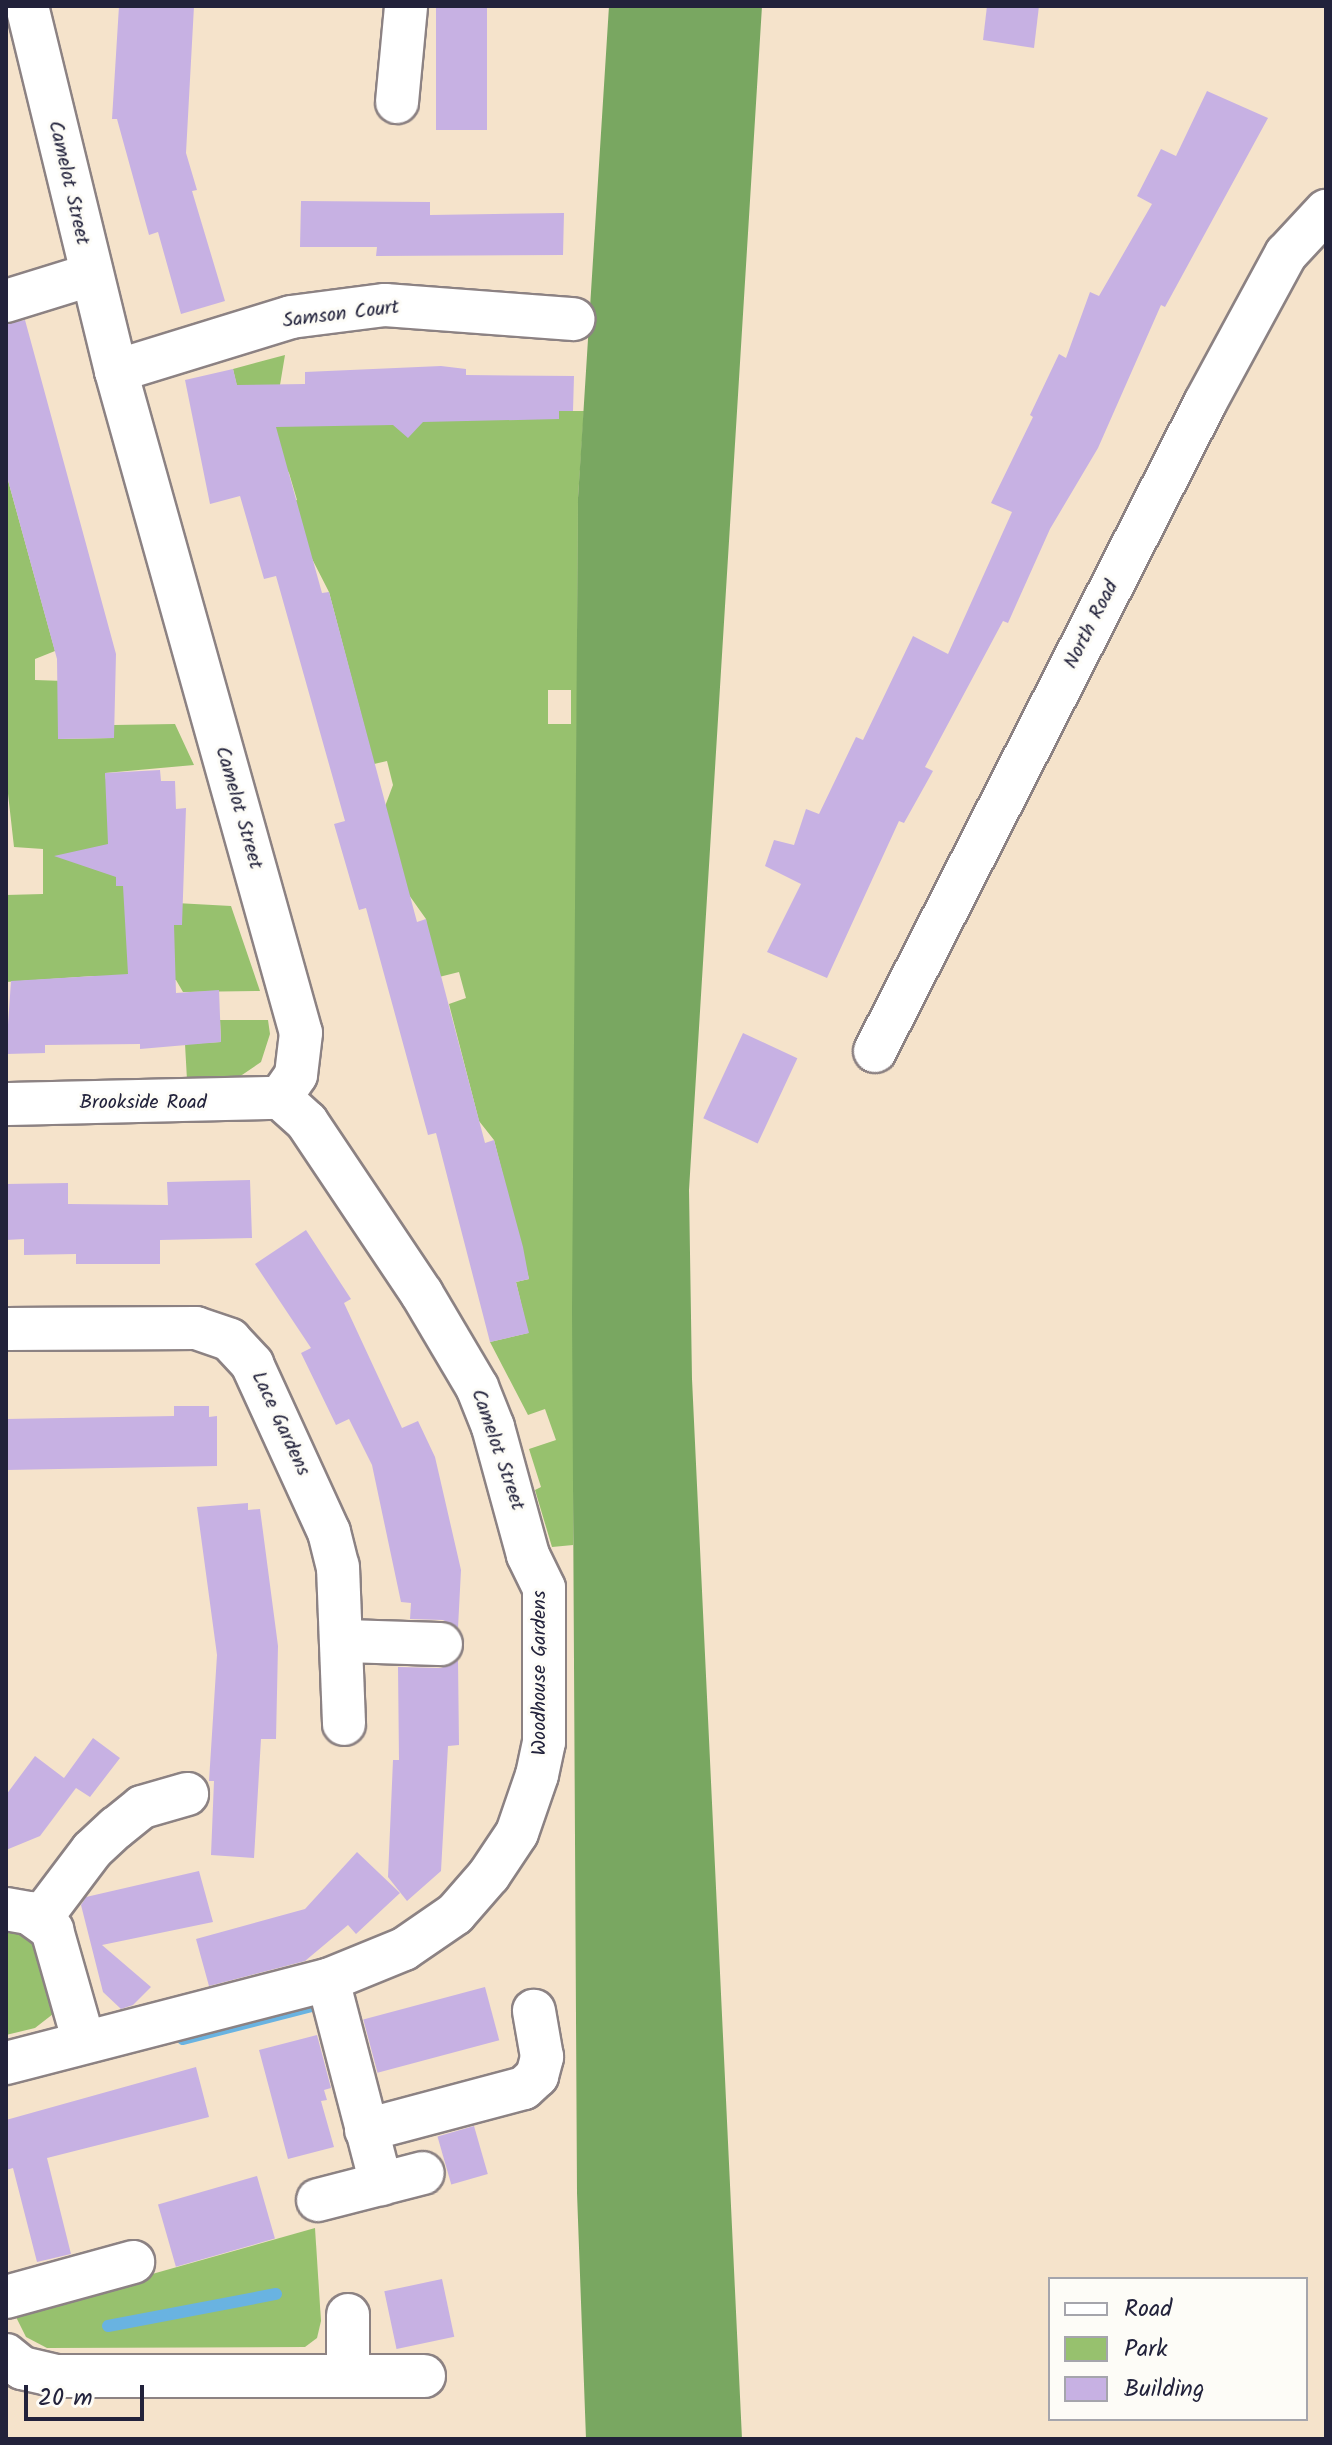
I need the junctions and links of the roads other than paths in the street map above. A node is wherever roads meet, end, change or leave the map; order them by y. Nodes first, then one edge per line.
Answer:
1 (27, 6) edge
2 (406, 6) edge
3 (397, 102) dead end
4 (1326, 211) edge
5 (90, 275) junction
6 (6, 301) edge
7 (573, 319) dead end
8 (116, 371) junction
9 (875, 1051) dead end
10 (280, 1098) junction
11 (6, 1104) edge
12 (6, 1329) edge
13 (528, 1555) joint
14 (344, 1641) junction
15 (441, 1644) dead end
16 (344, 1724) dead end
17 (187, 1794) dead end
18 (23, 1914) edge
19 (328, 1980) junction
20 (534, 2011) dead end
21 (84, 2042) junction
22 (6, 2063) edge
23 (366, 2130) junction
24 (423, 2173) dead end
25 (381, 2184) junction
26 (318, 2200) dead end
27 (133, 2262) dead end
28 (17, 2294) edge
29 (348, 2315) dead end
30 (6, 2355) edge
31 (348, 2375) junction
32 (424, 2376) dead end

1 - 5 street, Camelot Street
2 - 3 street
4 - 9 street, North Road
5 - 6 street
5 - 8 street, Camelot Street
7 - 8 street, Samson Court
8 - 10 street, Camelot Street
10 - 11 street, Brookside Road
10 - 13 street, Camelot Street
12 - 14 street, Lace Gardens
13 - 19 street, Woodhouse Gardens
14 - 15 street
14 - 16 street, Lace Gardens
17 - 18 street
18 - 21 street
19 - 21 street, Woodhouse Gardens
19 - 23 street
20 - 23 street
21 - 22 street, Woodhouse Gardens
23 - 25 street
24 - 25 street
25 - 26 street
27 - 28 street
29 - 31 street
30 - 31 street
31 - 32 street

